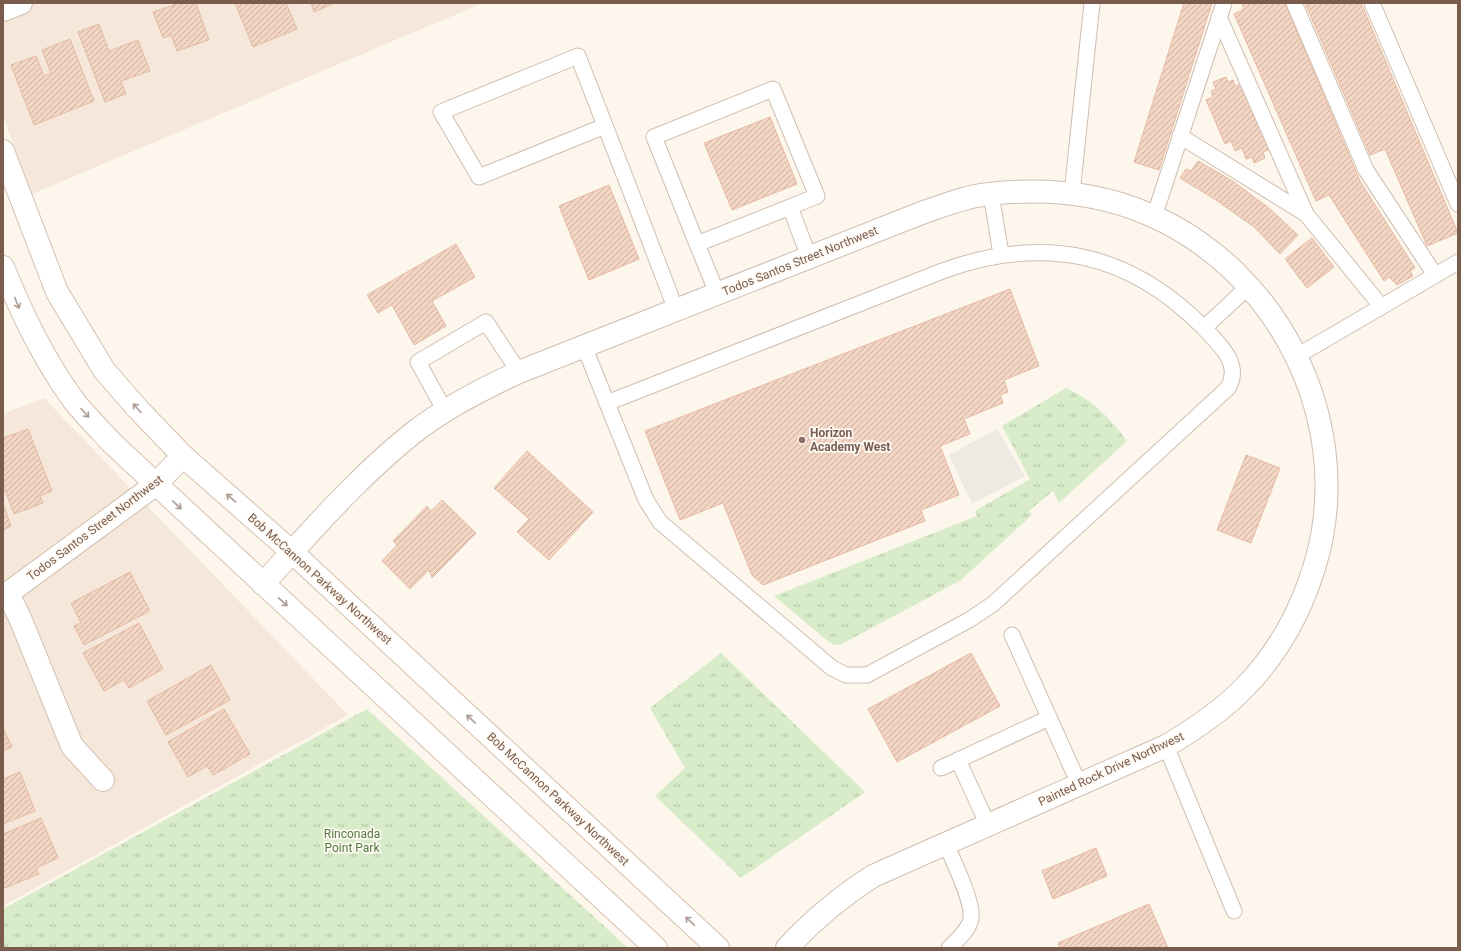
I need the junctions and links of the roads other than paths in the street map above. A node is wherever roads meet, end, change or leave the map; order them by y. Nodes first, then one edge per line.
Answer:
1 (21, 3) edge
2 (1092, 3) edge
3 (1294, 3) edge
4 (1372, 3) edge
5 (3, 10) edge
6 (1222, 10) edge
7 (605, 126) junction
8 (1180, 136) junction
9 (3, 151) edge
10 (1072, 193) junction
11 (991, 194) junction
12 (1458, 204) edge
13 (790, 207) junction
14 (1306, 214) junction
15 (1154, 217) junction
16 (697, 244) junction
17 (1001, 254) junction
18 (809, 257) junction
19 (1458, 262) edge
20 (3, 266) edge
21 (1435, 275) junction
22 (1249, 286) junction
23 (717, 293) junction
24 (1381, 306) junction
25 (676, 310) junction
26 (1204, 328) junction
27 (584, 346) junction
28 (1297, 356) junction
29 (518, 372) junction
30 (1306, 376) joint
31 (607, 402) junction
32 (445, 411) junction
33 (183, 456) junction
34 (155, 485) junction
35 (292, 552) junction
36 (263, 584) junction
37 (6, 595) edge
38 (1012, 635) dead end
39 (1049, 718) junction
40 (1166, 746) junction
41 (958, 760) junction
42 (941, 768) dead end
43 (103, 780) dead end
44 (1079, 784) junction
45 (988, 824) junction
46 (946, 844) junction
47 (1234, 911) dead end
48 (656, 948) edge
49 (718, 948) edge
50 (787, 948) edge
51 (949, 948) edge

1 - 5 street
2 - 10 lane
3 - 21 lane
4 - 12 lane
6 - 8 lane
6 - 14 lane
7 - 7 lane
7 - 25 lane
8 - 14 lane
8 - 15 lane
33 -> 9 street, Bob McCannon Parkway Northwest
10 - 11 street, Todos Santos Street Northwest
10 - 15 street, Todos Santos Street Northwest
11 - 17 lane
11 - 18 street, Todos Santos Street Northwest
13 - 16 lane
13 - 16 lane
13 - 18 lane
14 - 24 lane
15 - 22 street, Todos Santos Street Northwest
16 - 23 lane
17 - 26 lane
17 - 31 lane
18 - 23 street, Todos Santos Street Northwest
19 - 21 lane
20 -> 34 street
21 - 24 lane
22 - 26 lane
22 - 28 street, Todos Santos Street Northwest
23 - 25 street, Todos Santos Street Northwest
24 - 28 lane
25 - 27 street, Todos Santos Street Northwest
26 - 31 lane
27 - 29 street, Todos Santos Street Northwest
27 - 31 lane
28 - 30 street, Todos Santos Street Northwest
29 - 32 street, Todos Santos Street Northwest
29 - 32 lane
30 - 40 street, Painted Rock Drive Northwest
32 - 35 street, Todos Santos Street Northwest
33 - 34 street, Todos Santos Street Northwest
35 -> 33 street, Bob McCannon Parkway Northwest
34 -> 36 street
34 - 37 street, Todos Santos Street Northwest
35 - 36 street, Todos Santos Street Northwest
49 -> 35 street, Bob McCannon Parkway Northwest
36 -> 48 street
37 - 43 street
38 - 39 lane
39 - 41 lane
39 - 44 lane
40 - 44 street, Painted Rock Drive Northwest
40 - 47 lane
41 - 42 lane
41 - 45 lane
44 - 45 street, Painted Rock Drive Northwest
45 - 46 street, Painted Rock Drive Northwest
46 - 50 street, Painted Rock Drive Northwest
46 - 51 lane

